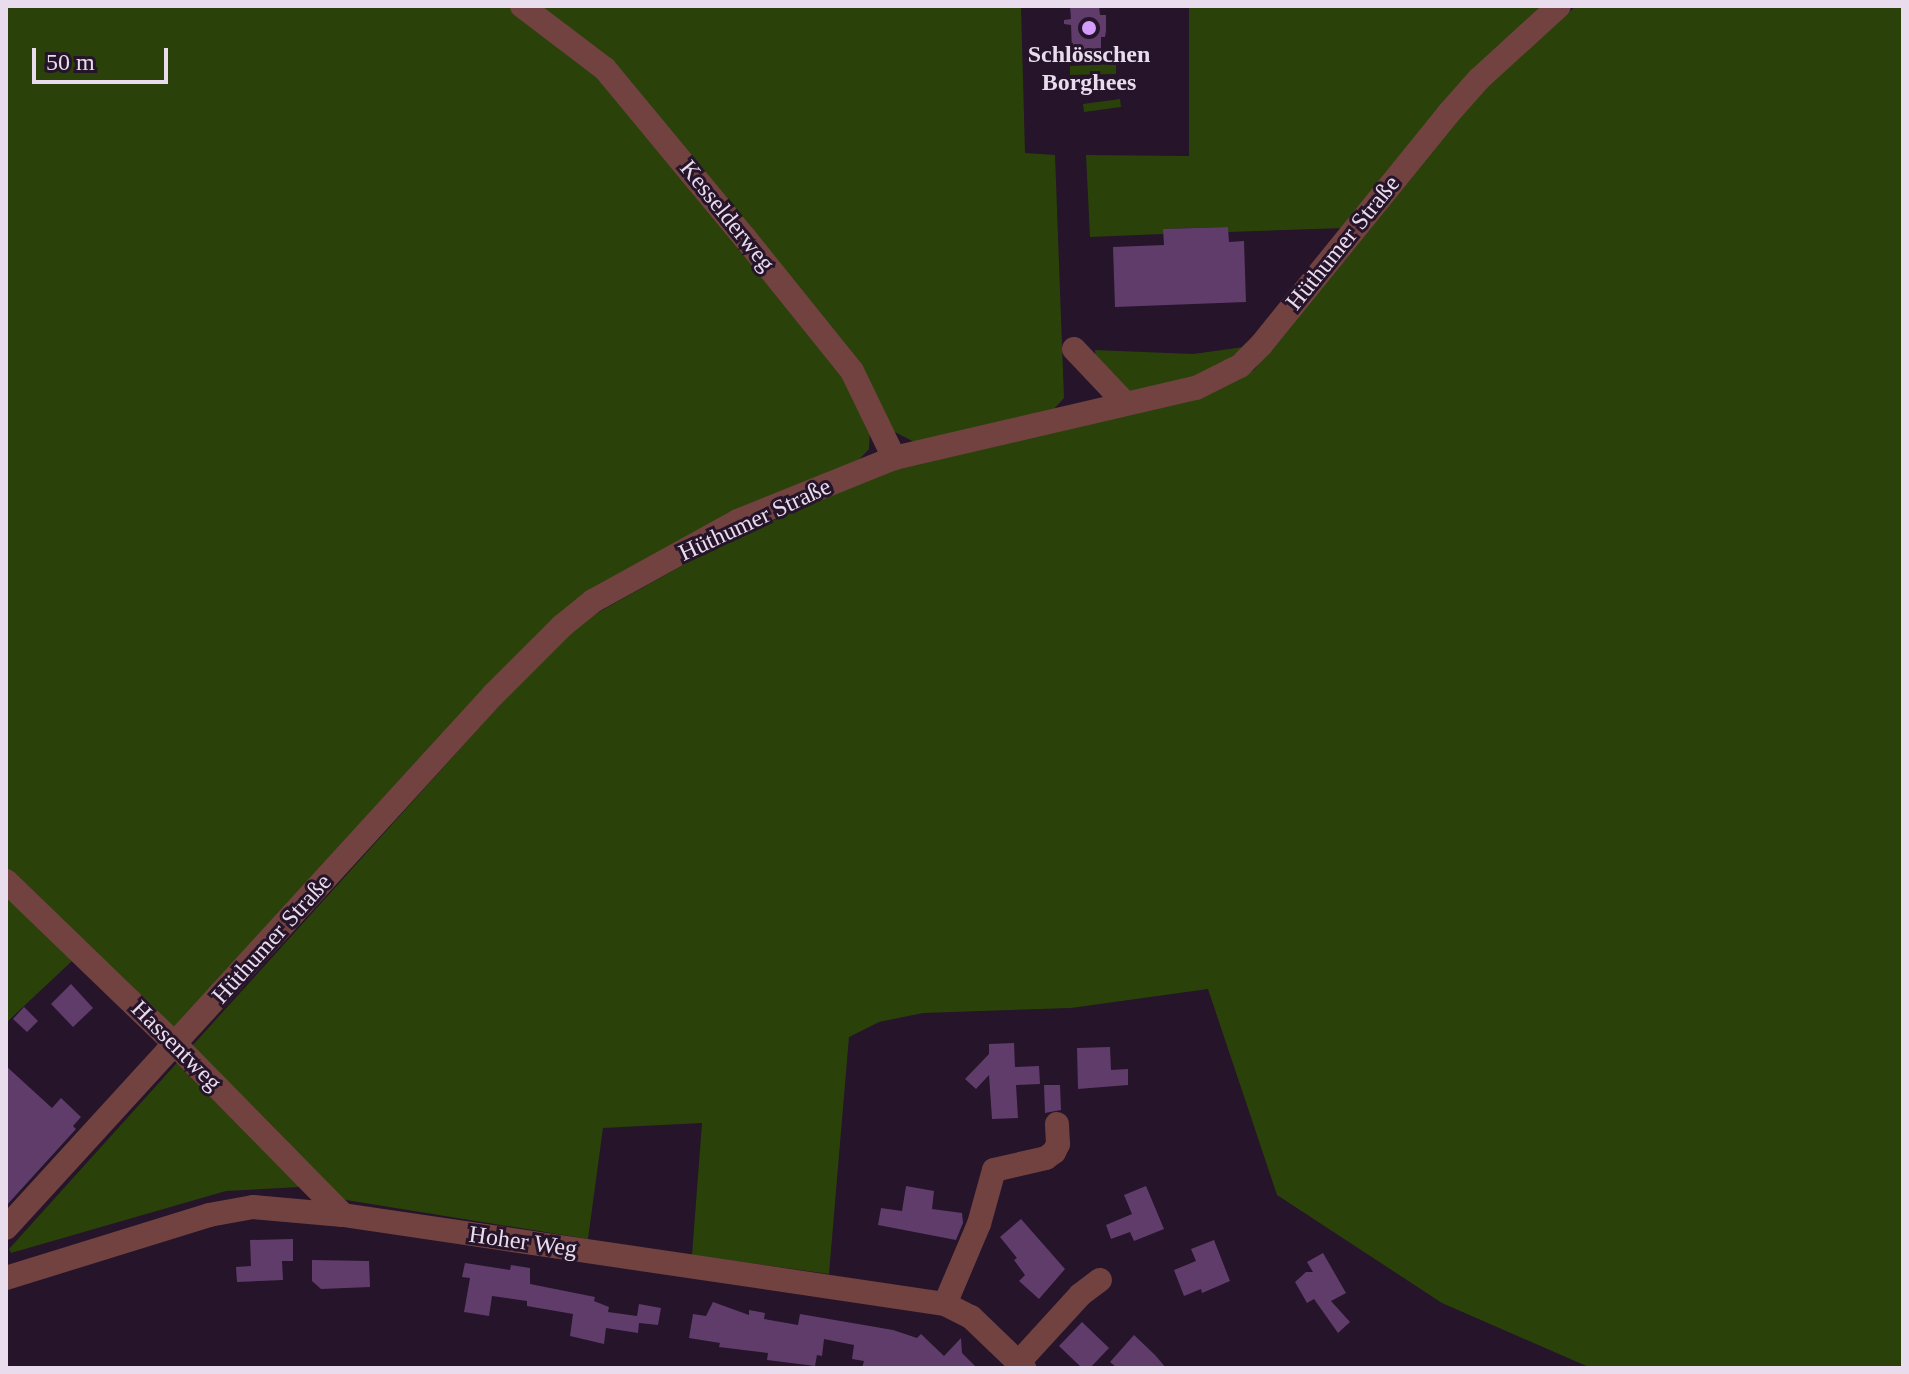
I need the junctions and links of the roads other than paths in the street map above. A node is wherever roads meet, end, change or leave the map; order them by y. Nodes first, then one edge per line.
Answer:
1 (522, 6) edge
2 (1559, 6) edge
3 (1074, 349) dead end
4 (1125, 403) junction
5 (894, 458) junction
6 (6, 881) edge
7 (176, 1045) junction
8 (1057, 1124) dead end
9 (343, 1215) junction
10 (6, 1228) edge
11 (6, 1278) edge
12 (1100, 1280) dead end
13 (945, 1304) junction
14 (1021, 1365) edge

1 - 5 street, Kesselderweg
2 - 4 street, Hüthumer Straße
3 - 4 street
4 - 5 street, Hüthumer Straße
5 - 7 street, Hüthumer Straße
6 - 7 street, Hassentweg
7 - 9 street, Hassentweg
7 - 10 street, Hüthumer Straße
8 - 13 street
9 - 11 street, Hoher Weg
9 - 13 street, Hoher Weg
12 - 14 street
13 - 14 street, Hoher Weg

